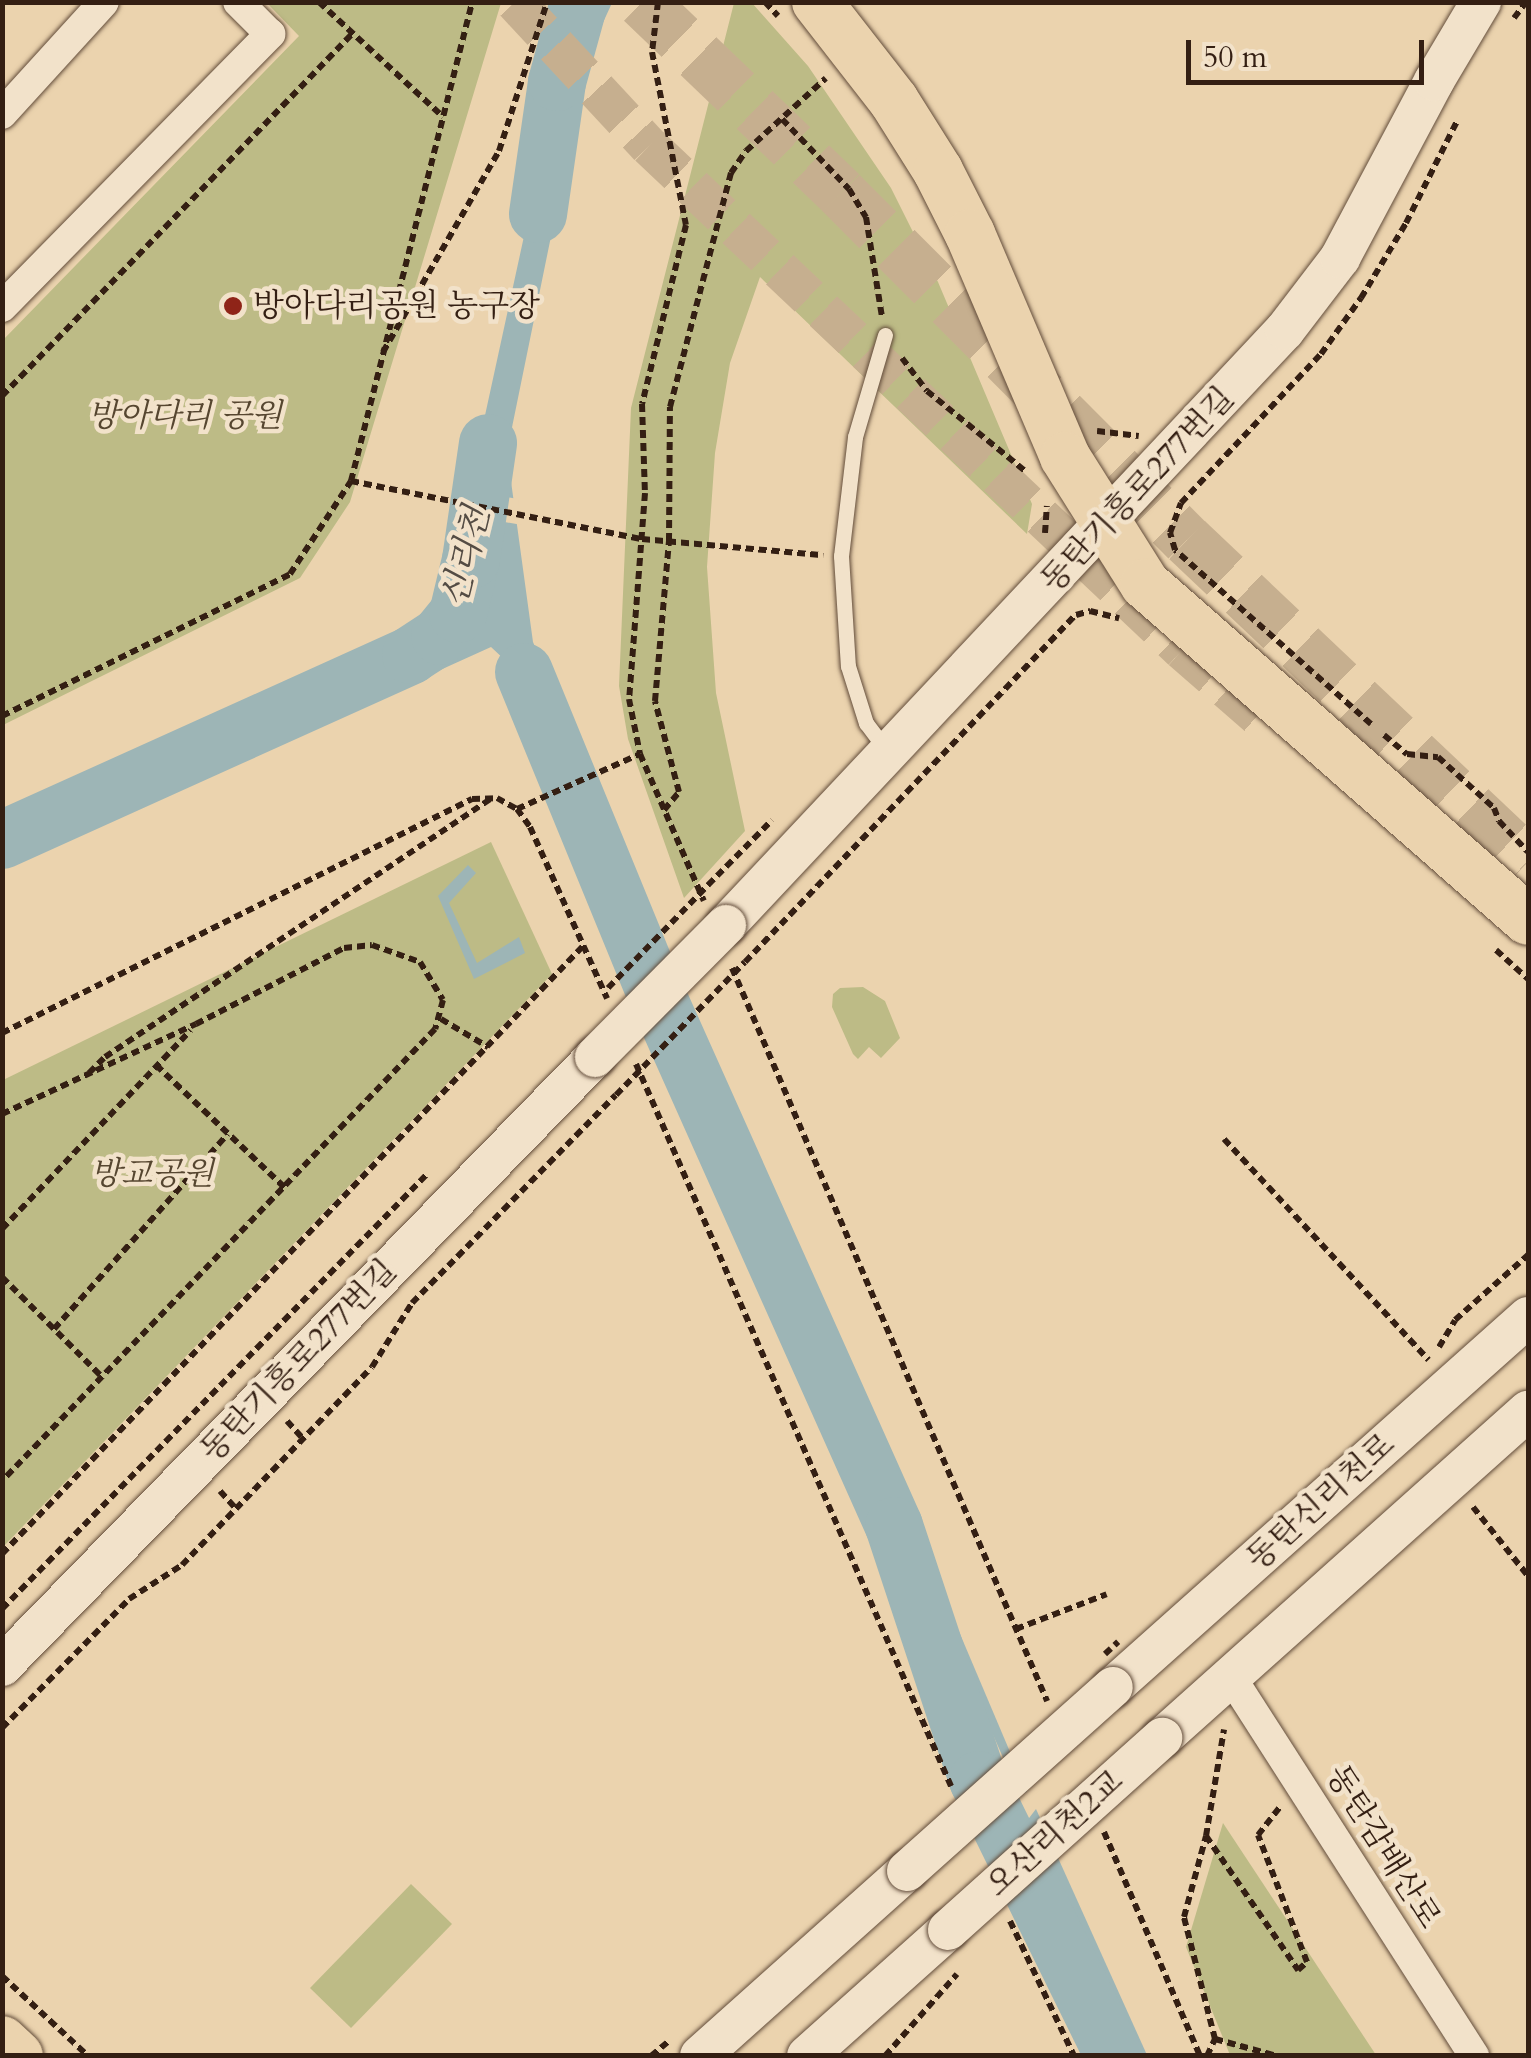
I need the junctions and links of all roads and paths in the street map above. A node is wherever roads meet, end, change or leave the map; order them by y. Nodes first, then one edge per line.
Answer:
1 (104, 2) edge
2 (238, 2) edge
3 (318, 2) edge
4 (472, 2) edge
5 (547, 2) edge
6 (658, 2) edge
7 (766, 2) edge
8 (1482, 2) edge
9 (802, 14) edge
10 (352, 34) junction
11 (821, 62) dead end
12 (830, 75) junction
13 (841, 90) dead end
14 (2, 114) edge
15 (443, 116) junction
16 (782, 118) junction
17 (2, 307) edge
18 (885, 335) junction
19 (378, 362) junction
20 (2, 396) edge
21 (1027, 473) dead end
22 (351, 480) junction
23 (1181, 502) dead end
24 (1046, 503) dead end
25 (1106, 525) junction
26 (1045, 536) dead end
27 (642, 539) junction
28 (669, 541) junction
29 (841, 556) junction
30 (1131, 629) dead end
31 (2, 716) edge
32 (888, 752) junction
33 (640, 754) junction
34 (492, 798) junction
35 (517, 809) junction
36 (664, 810) junction
37 (774, 817) dead end
38 (1528, 852) edge
39 (1508, 931) edge
40 (721, 933) junction
41 (583, 946) junction
42 (1528, 979) edge
43 (595, 1002) dead end
44 (615, 1016) dead end
45 (441, 1020) junction
46 (196, 1024) junction
47 (2, 1033) edge
48 (488, 1046) junction
49 (613, 1054) junction
50 (156, 1065) junction
51 (84, 1078) junction
52 (2, 1114) edge
53 (228, 1134) junction
54 (1224, 1138) dead end
55 (432, 1169) dead end
56 (285, 1188) junction
57 (2, 1229) edge
58 (2, 1277) edge
59 (1528, 1317) edge
60 (54, 1330) junction
61 (1430, 1361) dead end
62 (102, 1376) junction
63 (1528, 1411) edge
64 (2, 1481) edge
65 (1472, 1506) dead end
66 (2, 1554) edge
67 (1528, 1576) edge
68 (1107, 1594) dead end
69 (2, 1609) edge
70 (1016, 1629) junction
71 (2, 1666) edge
72 (1230, 1677) junction
73 (1054, 1718) dead end
74 (2, 1728) edge
75 (1224, 1730) dead end
76 (1300, 1782) junction
77 (953, 1792) dead end
78 (1100, 1824) dead end
79 (1206, 1836) junction
80 (1009, 1917) dead end
81 (957, 1946) junction
82 (2, 1976) edge
83 (1215, 2039) junction
84 (2, 2040) edge
85 (1206, 2055) edge
86 (18, 2056) edge
87 (88, 2056) edge
88 (700, 2056) edge
89 (807, 2056) edge
90 (885, 2056) edge
91 (1074, 2056) edge
92 (1277, 2056) edge
93 (1474, 2056) edge

1 - 14 street
2 - 17 street
3 - 10 path
4 - 15 path
5 - 19 path
6 - 27 path
7 - 9 path
8 - 25 street, 동탄기흥로277번길
9 - 25 main road
10 - 15 path
10 - 20 path
11 - 12 path
12 - 13 path
12 - 16 path
15 - 19 path
16 - 18 path
16 - 28 path
18 - 21 path
18 - 29 lane
19 - 22 path
22 - 27 path
22 - 31 path
23 - 38 path
24 - 26 path
25 - 32 street, 동탄기흥로277번길
25 - 39 main road
27 - 28 path
27 - 33 path
28 - 29 path
28 - 36 path
29 - 32 lane
30 - 74 path, bridge
32 - 40 street, 동탄기흥로277번길
33 - 35 path
33 - 36 path
34 - 35 path
34 - 47 path
34 - 51 path
35 - 41 path
36 - 40 path
37 - 43 path, bridge
39 - 42 path
40 - 49 street, 동탄기흥로277번길, bridge
40 - 70 path
41 - 44 path
41 - 48 path
45 - 46 path
45 - 48 path
45 - 56 path
46 - 50 path
46 - 51 path
48 - 66 path
49 - 71 street, 동탄기흥로277번길
49 - 77 path
50 - 53 path
50 - 57 path
51 - 52 path
53 - 56 path
53 - 60 path
54 - 61 path
55 - 69 path
56 - 62 path
58 - 60 path
59 - 88 street, 동탄신리천로, bridge
60 - 62 path
62 - 64 path
63 - 72 street
65 - 67 path
68 - 70 path
70 - 73 path
72 - 76 street, 동탄감배산로
72 - 81 street, 오산리천2교, bridge
75 - 79 path
76 - 79 path
76 - 93 street, 동탄감배산로
78 - 85 path
79 - 83 path
80 - 91 path
81 - 89 street
81 - 90 path
82 - 87 path
83 - 85 path
83 - 92 path
84 - 86 main road

